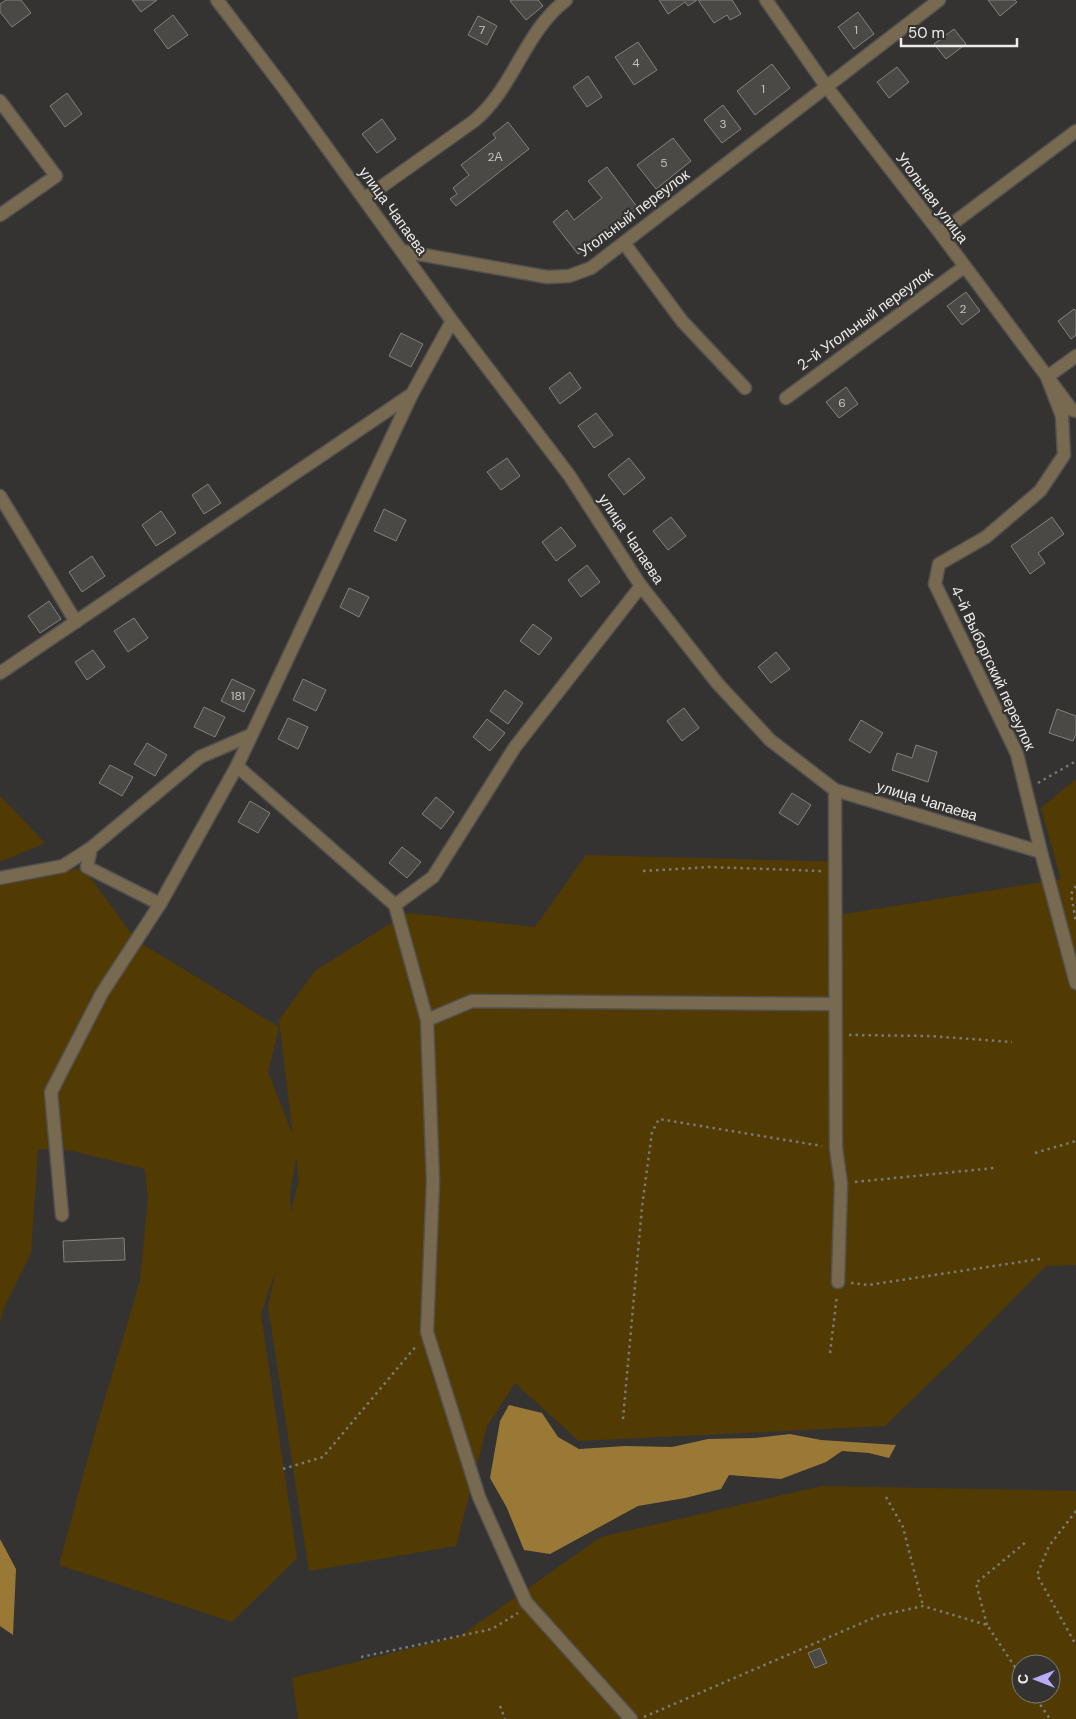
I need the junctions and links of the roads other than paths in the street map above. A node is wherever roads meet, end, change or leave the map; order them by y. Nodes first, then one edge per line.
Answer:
1 (217, 0) edge
2 (566, 0) edge
3 (766, 0) edge
4 (939, 0) edge
5 (826, 86) junction
6 (0, 101) edge
7 (1076, 131) edge
8 (364, 199) junction
9 (0, 215) edge
10 (940, 233) junction
11 (624, 243) junction
12 (402, 251) junction
13 (964, 266) junction
14 (452, 321) junction
15 (1076, 356) edge
16 (1047, 377) junction
17 (745, 388) dead end
18 (412, 394) junction
19 (786, 398) dead end
20 (1076, 411) edge
21 (0, 496) edge
22 (641, 586) junction
23 (76, 622) junction
24 (0, 673) edge
25 (251, 735) junction
26 (236, 766) junction
27 (834, 790) junction
28 (91, 848) junction
29 (1041, 852) junction
30 (0, 878) edge
31 (160, 904) junction
32 (395, 905) junction
33 (1076, 983) edge
34 (834, 1004) junction
35 (427, 1020) junction
36 (62, 1215) dead end
37 (838, 1282) road end
38 (631, 1719) edge

1 - 8 street, улица Чапаева
2 - 8 street
3 - 5 street, Угольная улица
4 - 5 street, Угольный переулок
5 - 10 street, Угольная улица
5 - 11 street, Угольный переулок
6 - 9 street
7 - 10 street
8 - 12 street, улица Чапаева
10 - 13 street, Угольная улица
11 - 12 street, Угольный переулок
11 - 17 street
12 - 14 street, улица Чапаева
13 - 16 street, Угольная улица
13 - 19 street, 2-й Угольный переулок
14 - 18 street
14 - 22 street, улица Чапаева
15 - 16 street
16 - 20 street, Угольная улица
16 - 29 street, 4-й Выборгский переулок
18 - 23 street
18 - 25 street
21 - 23 street
22 - 27 street, улица Чапаева
22 - 32 street
23 - 24 street
25 - 26 street
25 - 28 street
26 - 31 street
26 - 32 street
27 - 29 street, улица Чапаева
27 - 34 street
28 - 30 street
28 - 31 street
29 - 33 street
31 - 36 street
32 - 35 street
34 - 35 street
34 - 37 street
35 - 38 street

